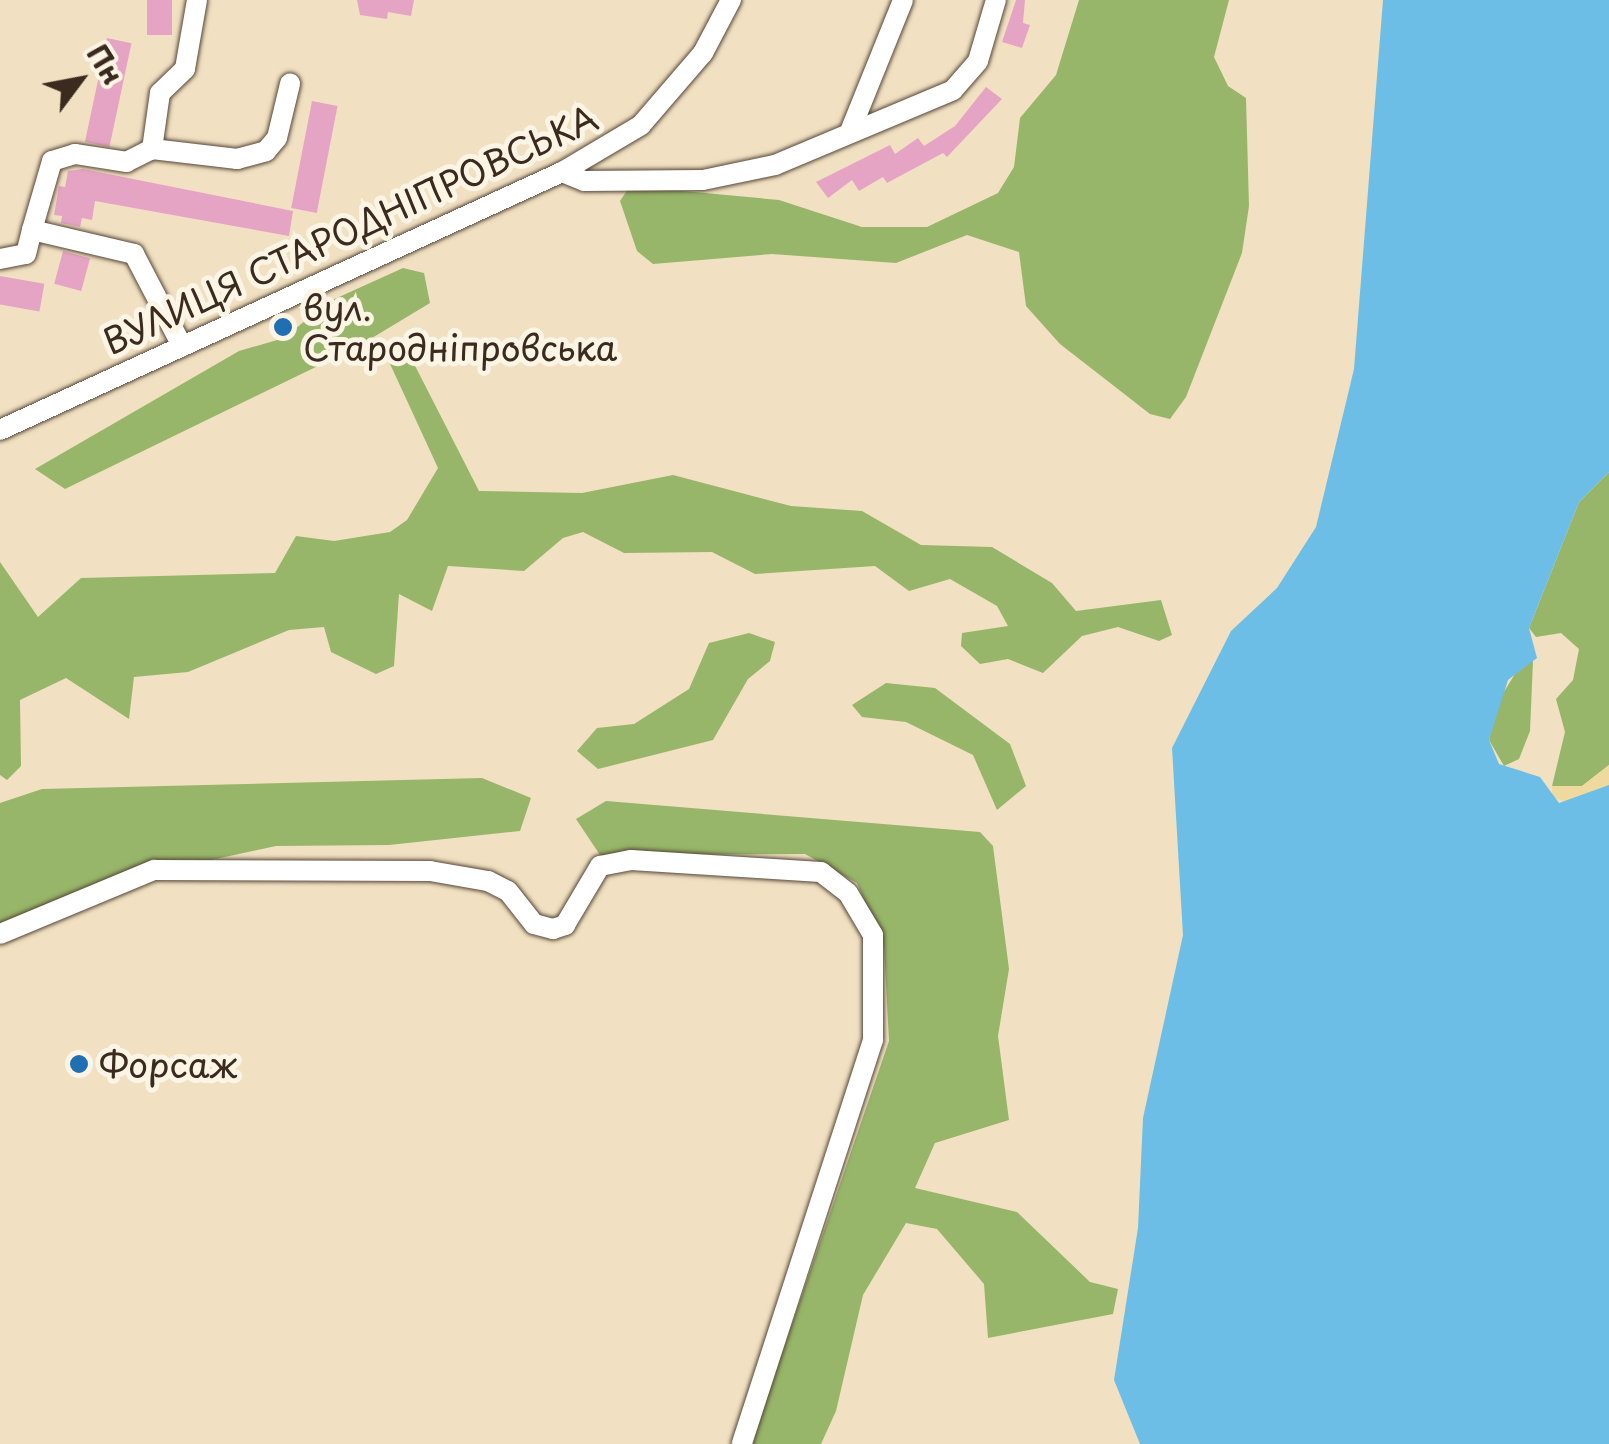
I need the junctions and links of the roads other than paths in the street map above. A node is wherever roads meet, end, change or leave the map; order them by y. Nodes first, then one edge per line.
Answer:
1 (198, 0) edge
2 (731, 0) edge
3 (903, 0) edge
4 (996, 0) edge
5 (290, 84) dead end
6 (851, 129) junction
7 (152, 149) junction
8 (562, 172) junction
9 (32, 230) junction
10 (0, 258) edge
11 (182, 346) junction
12 (0, 430) edge
13 (0, 934) edge
14 (742, 1444) edge

1 - 7 street
2 - 8 street, ВУЛИЦЯ СТАРОДНІПРОВСЬКА
3 - 6 street
4 - 6 street
5 - 7 street
6 - 8 street
7 - 9 street
8 - 11 street, ВУЛИЦЯ СТАРОДНІПРОВСЬКА
9 - 10 street
9 - 11 street
11 - 12 street, ВУЛИЦЯ СТАРОДНІПРОВСЬКА
13 - 14 street

